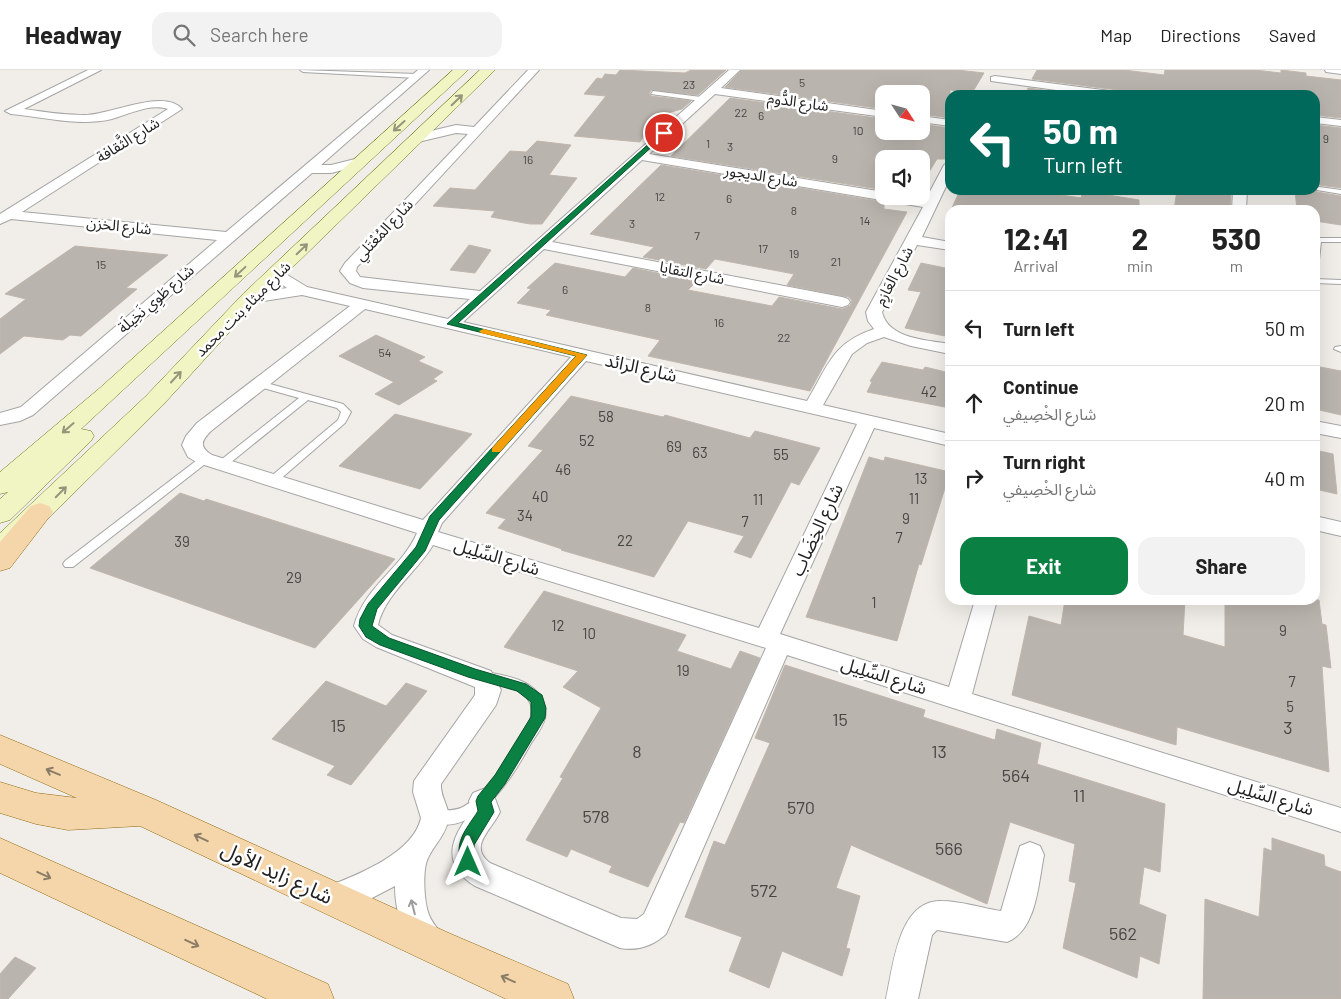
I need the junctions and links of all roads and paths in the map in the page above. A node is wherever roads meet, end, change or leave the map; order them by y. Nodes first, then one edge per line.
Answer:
1 (96, 70) edge
2 (302, 70) edge
3 (461, 70) edge
4 (488, 70) edge
5 (534, 70) edge
6 (735, 70) edge
7 (1330, 70) edge
8 (1341, 71) edge
9 (420, 73) edge
10 (995, 79) edge
11 (712, 90) junction
12 (1080, 90) edge
13 (653, 92) dead end
14 (701, 100) junction
15 (5, 113) edge
16 (875, 113) edge
17 (440, 116) junction
18 (930, 120) edge
19 (1320, 121) edge
20 (945, 122) edge
21 (1341, 123) edge
22 (456, 129) junction
23 (478, 131) junction
24 (418, 138) junction
25 (638, 156) junction
26 (359, 162) junction
27 (314, 169) junction
28 (945, 175) edge
29 (337, 182) junction
30 (1320, 188) edge
31 (1341, 192) edge
32 (875, 195) edge
33 (931, 204) joint
34 (4, 218) edge
35 (229, 237) junction
36 (914, 240) junction
37 (1320, 240) edge
38 (1341, 240) edge
39 (542, 244) junction
40 (945, 245) edge
41 (276, 274) junction
42 (1320, 276) edge
43 (1320, 281) edge
44 (1337, 281) edge
45 (302, 290) junction
46 (483, 296) junction
47 (250, 298) junction
48 (842, 302) dead end
49 (362, 304) junction
50 (452, 324) junction
51 (885, 331) junction
52 (945, 348) edge
53 (582, 355) junction
54 (259, 384) junction
55 (109, 392) junction
56 (306, 397) junction
57 (812, 408) junction
58 (0, 419) edge
59 (868, 421) junction
60 (1320, 428) edge
61 (1341, 432) edge
62 (945, 439) edge
63 (213, 462) junction
64 (273, 480) junction
65 (0, 486) edge
66 (40, 512) junction
67 (0, 514) edge
68 (1320, 524) edge
69 (1341, 529) edge
70 (428, 532) junction
71 (0, 549) edge
72 (0, 561) edge
73 (69, 564) dead end
74 (985, 605) edge
75 (773, 641) junction
76 (473, 674) junction
77 (958, 699) junction
78 (0, 728) edge
79 (12, 754) edge
80 (0, 797) edge
81 (483, 801) junction
82 (143, 811) junction
83 (435, 817) junction
84 (1341, 820) edge
85 (0, 855) edge
86 (1030, 856) dead end
87 (413, 857) junction
88 (332, 899) junction
89 (437, 948) junction
90 (313, 999) edge
91 (552, 999) edge
92 (902, 999) edge

1 - 15 street
2 - 9 lane
3 -> 26 main road, شارع ميثاء بنت محمد
17 -> 4 main road, شارع ميثاء بنت محمد
5 - 23 street, شارع المُعْتَلي
6 - 11 street
7 - 8 street
9 - 27 street, شارع طَوِي نَخِيلَة
10 - 12 street
11 - 14 street
11 - 16 street, شارع الدُّوم
13 - 14 lane
14 - 25 street
15 - 34 street, شارع الثَّقافة
17 - 22 street
17 - 24 main road, شارع ميثاء بنت محمد
18 - 20 street
19 - 21 street
22 - 23 street
22 - 24 street
23 - 46 street, شارع المُعْتَلي
41 -> 24 main road, شارع ميثاء بنت محمد
25 - 32 street, شارع الديجور
25 - 39 street
26 - 27 street, شارع طَوِي نَخِيلَة
26 - 29 main road, شارع ميثاء بنت محمد
27 - 29 street
27 - 35 street, شارع طَوِي نَخِيلَة
28 - 33 street, شارع العَازِم
29 -> 55 main road, شارع ميثاء بنت محمد
30 - 31 lane
33 - 36 street, شارع العَازِم
34 - 35 street, شارع الخزن
35 - 58 street, شارع طَوِي نَخِيلَة
36 - 40 street, شارع العَازِم
36 - 51 street, شارع العَازِم
37 - 38 lane
39 - 46 street
39 - 48 street, شارع التقايا
41 - 45 street, شارع الرائد
41 - 47 main road, شارع ميثاء بنت محمد
42 - 44 lane
43 - 44 lane
45 - 47 street, شارع الرائد
45 - 49 street, شارع الرائد
46 - 50 street
66 -> 47 main road, شارع ميثاء بنت محمد
49 - 50 street, شارع الرائد
49 - 54 street
50 - 53 street, شارع الرائد
51 - 52 street, شارع العَازِم
51 - 57 street
53 - 57 street, شارع الرائد
53 - 70 street
54 - 56 lane
54 - 63 street
55 -> 65 main road, شارع ميثاء بنت محمد
55 - 67 main road
56 - 63 lane
56 - 64 lane
57 - 59 street, شارع الرائد
59 - 62 street, شارع الرائد
59 - 75 street, شارع الخِضَاب
60 - 61 street
63 - 64 street, شارع السِّلِيل
63 - 73 lane
64 - 70 street, شارع السِّلِيل
66 - 71 main road, شارع ميثاء بنت محمد
66 - 72 main road
68 - 69 street
70 - 75 street, شارع السِّلِيل
70 - 76 street
74 - 77 street
75 - 77 street, شارع السِّلِيل
75 - 81 street, شارع الخِضَاب
76 - 81 lane
76 - 83 street
77 - 84 street, شارع السِّلِيل
78 - 79 main road
82 -> 79 main road, شارع زايد الأول
80 - 82 main road
81 - 83 lane
88 -> 82 main road, شارع زايد الأول
83 - 87 street
85 -> 90 main road
86 - 92 street
87 - 88 street
89 -> 87 street
88 - 89 main road, شارع زايد الأول
91 -> 89 main road, شارع زايد الأول

